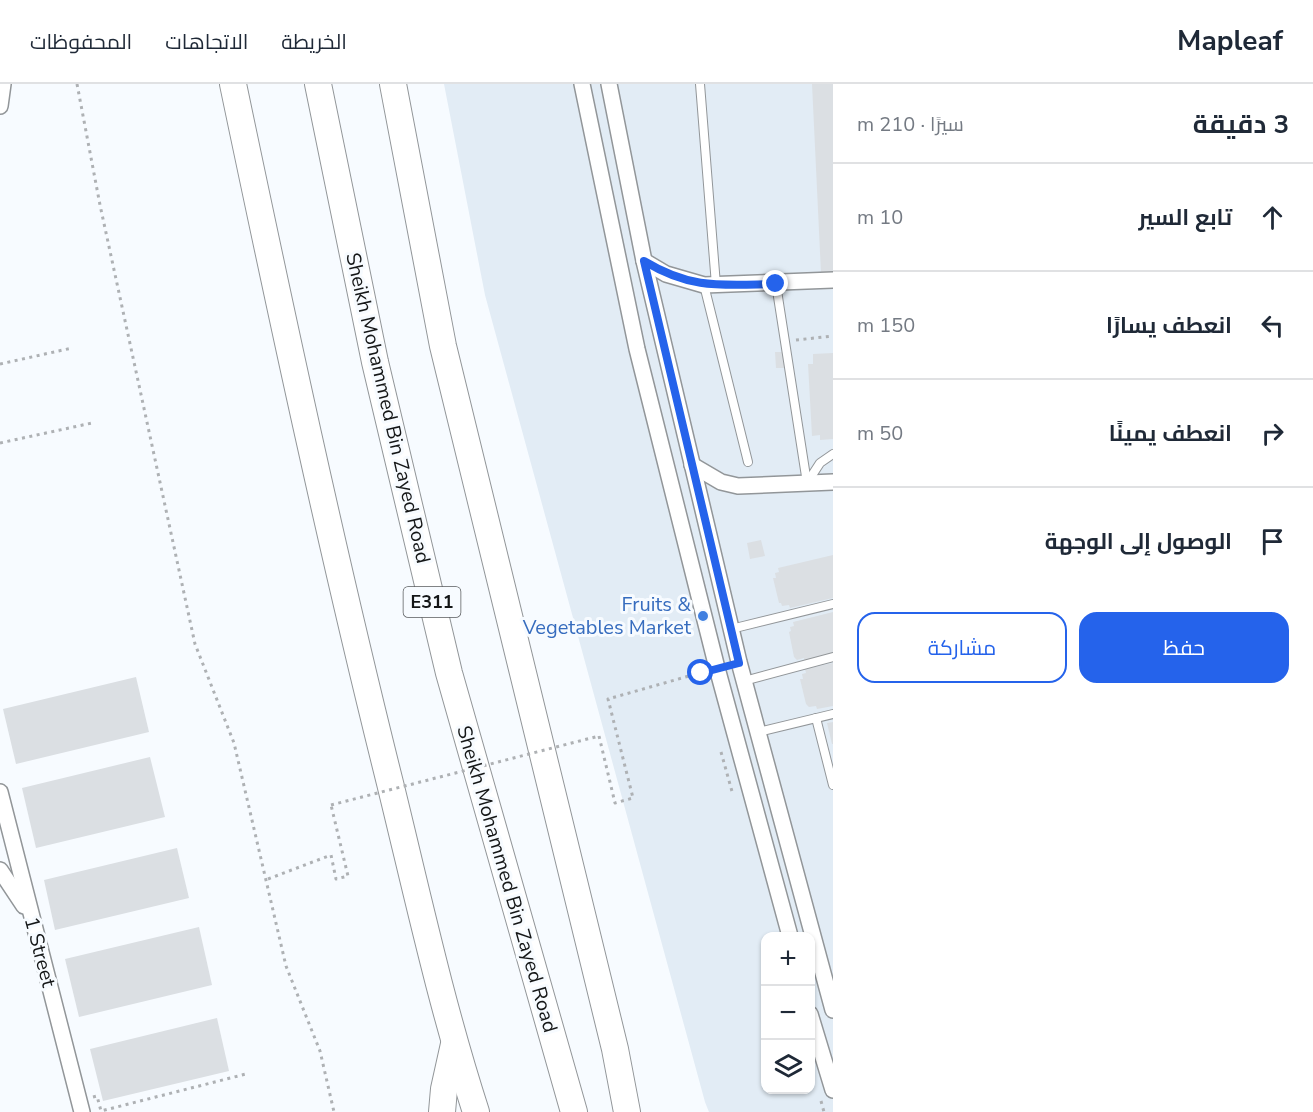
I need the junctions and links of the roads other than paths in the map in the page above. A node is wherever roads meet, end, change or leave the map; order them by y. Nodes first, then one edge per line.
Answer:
1 (3, 84) edge
2 (233, 84) edge
3 (318, 84) edge
4 (385, 84) edge
5 (393, 84) edge
6 (582, 84) edge
7 (609, 84) edge
8 (700, 84) edge
9 (0, 106) edge
10 (400, 127) junction
11 (644, 261) junction
12 (833, 280) edge
13 (776, 284) junction
14 (710, 285) junction
15 (833, 454) edge
16 (748, 462) dead end
17 (692, 465) junction
18 (833, 482) edge
19 (807, 483) junction
20 (833, 604) edge
21 (731, 630) junction
22 (833, 657) edge
23 (744, 681) junction
24 (833, 714) edge
25 (816, 718) junction
26 (758, 732) junction
27 (833, 785) edge
28 (0, 792) edge
29 (0, 870) edge
30 (30, 916) junction
31 (789, 932) edge
32 (832, 1002) edge
33 (815, 1031) edge
34 (454, 1044) junction
35 (615, 1049) junction
36 (833, 1090) edge
37 (81, 1106) edge
38 (442, 1112) edge
39 (476, 1112) edge
40 (573, 1112) edge
41 (627, 1112) edge
42 (641, 1112) edge

1 - 9 street
2 - 34 highway
3 - 40 highway, Sheikh Mohammed Bin Zayed Road / E311
4 - 10 highway
5 - 10 highway
6 - 31 street
7 - 11 street
8 - 14 lane
10 - 35 highway
11 - 14 street
11 - 17 street
12 - 13 street
13 - 14 street
13 - 19 lane
14 - 16 lane
15 - 19 lane
17 - 19 street
17 - 21 street
18 - 19 street
20 - 21 lane
21 - 23 street
22 - 23 lane
23 - 26 street
24 - 25 lane
25 - 26 lane
25 - 27 lane
26 - 32 street
28 - 30 street, 1 Street
29 - 30 street
30 - 37 street, 1 Street
33 - 36 street
34 - 38 highway
34 - 39 highway
35 - 41 highway
35 - 42 highway

